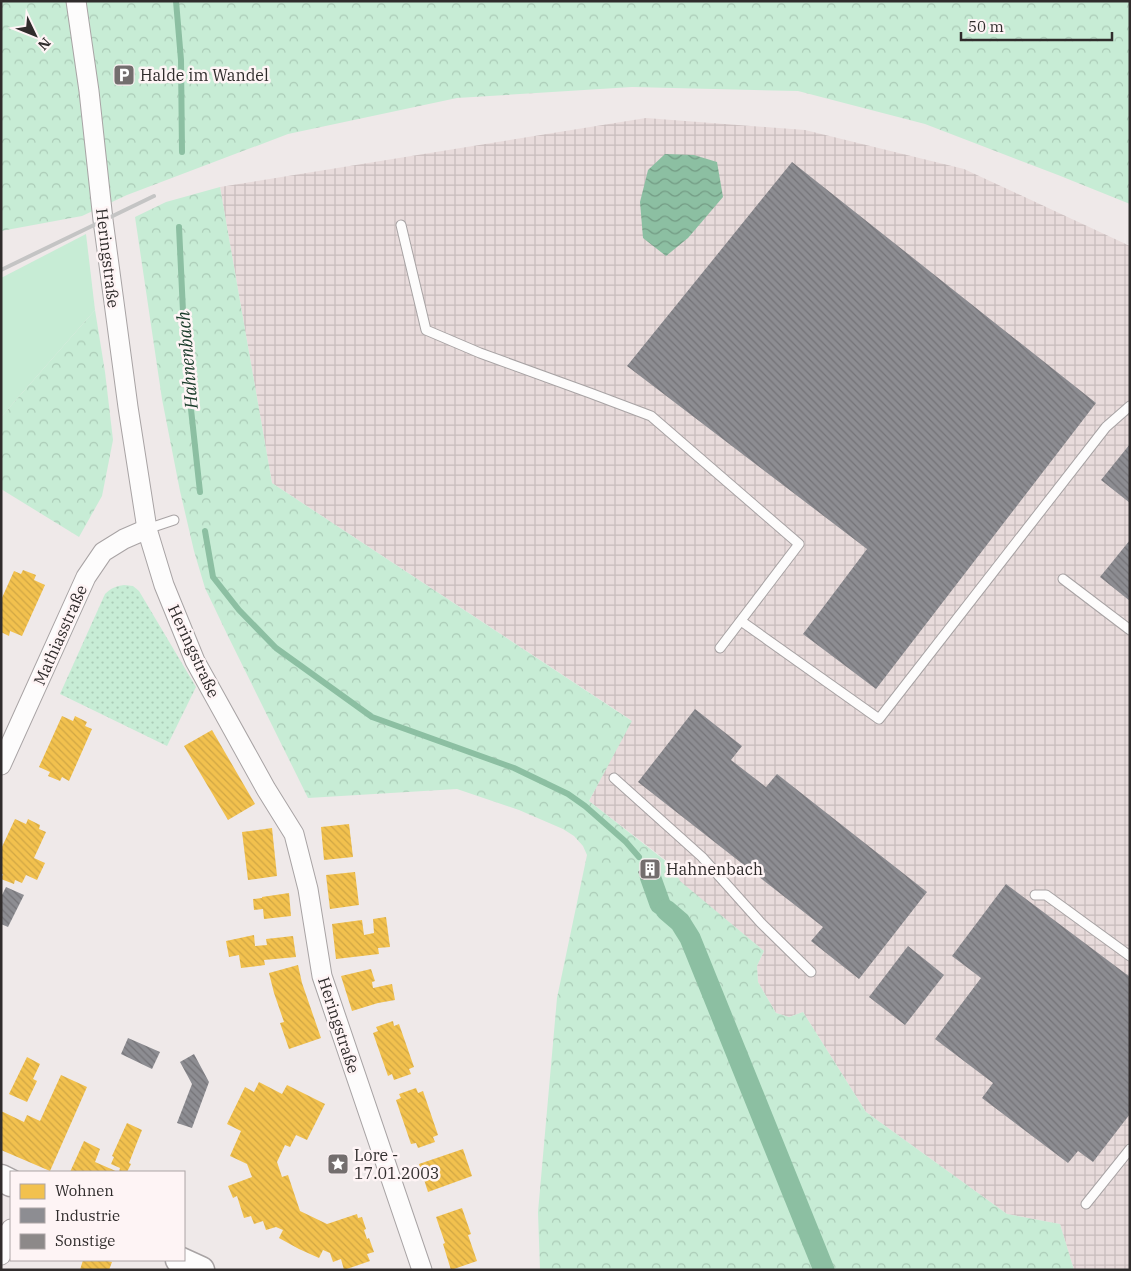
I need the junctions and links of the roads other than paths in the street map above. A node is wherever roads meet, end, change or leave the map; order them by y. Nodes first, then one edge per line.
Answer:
1 (76, 1) edge
2 (401, 225) dead end
3 (1130, 406) edge
4 (174, 520) dead end
5 (147, 529) junction
6 (1063, 579) dead end
7 (740, 621) junction
8 (1130, 630) edge
9 (720, 648) dead end
10 (1, 765) edge
11 (614, 778) dead end
12 (1035, 895) dead end
13 (1130, 956) edge
14 (811, 972) dead end
15 (1130, 1149) edge
16 (1086, 1204) dead end
17 (10, 1231) edge
18 (1, 1255) edge
19 (181, 1261) edge
20 (201, 1270) edge
21 (422, 1270) edge

1 - 5 street, Heringstraße
2 - 7 lane
3 - 7 lane
4 - 5 lane
5 - 10 street, Mathiasstraße
5 - 21 street, Heringstraße
6 - 8 lane
7 - 9 lane
11 - 14 lane
12 - 13 lane
15 - 16 lane
17 - 18 street
19 - 20 street

